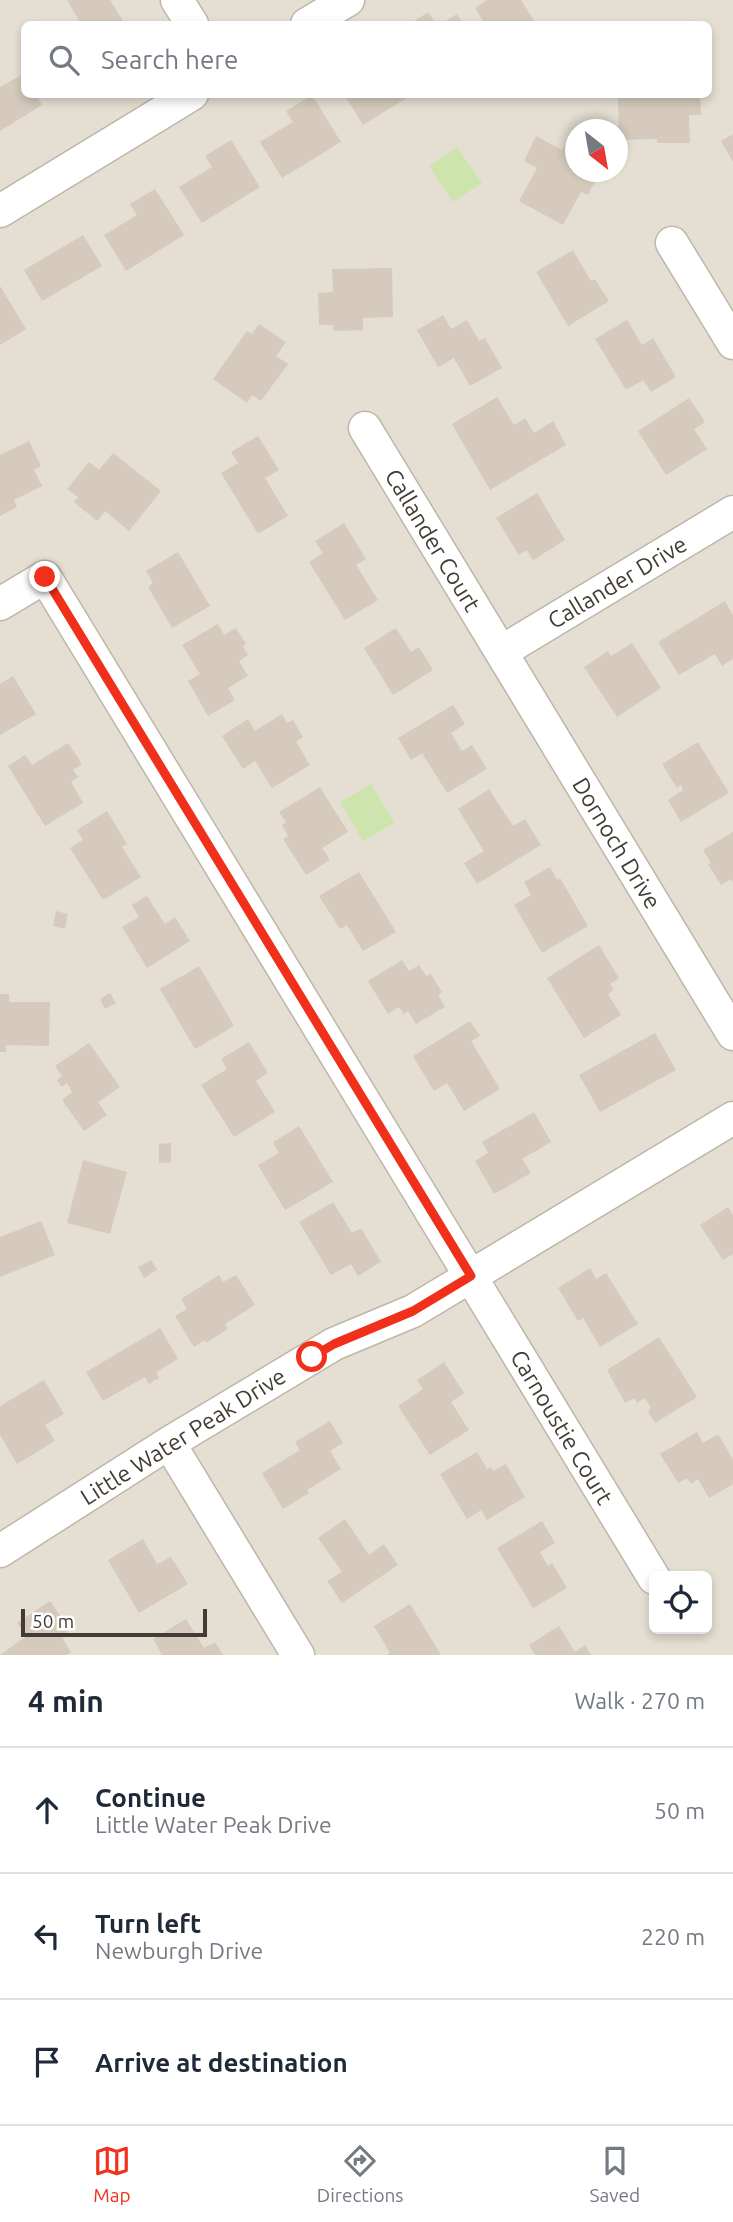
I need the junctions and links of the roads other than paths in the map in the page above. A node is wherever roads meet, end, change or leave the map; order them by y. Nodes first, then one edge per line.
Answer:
1 (177, 0) edge
2 (348, 0) edge
3 (190, 21) edge
4 (312, 21) edge
5 (185, 98) edge
6 (0, 211) edge
7 (672, 243) dead end
8 (733, 344) edge
9 (365, 428) dead end
10 (733, 512) edge
11 (0, 604) edge
12 (501, 652) junction
13 (733, 1034) edge
14 (733, 1118) edge
15 (471, 1276) junction
16 (169, 1443) junction
17 (0, 1551) edge
18 (650, 1571) edge
19 (298, 1655) edge

1 - 3 street
2 - 4 street
5 - 6 street
7 - 8 street
9 - 12 street, Callander Court
10 - 12 street, Callander Drive
11 - 15 street, Carnoustie Court
12 - 13 street, Dornoch Drive
14 - 15 street, Little Water Peak Drive
15 - 16 street, Little Water Peak Drive
15 - 18 street, Carnoustie Court
16 - 17 street, Little Water Peak Drive
16 - 19 street

